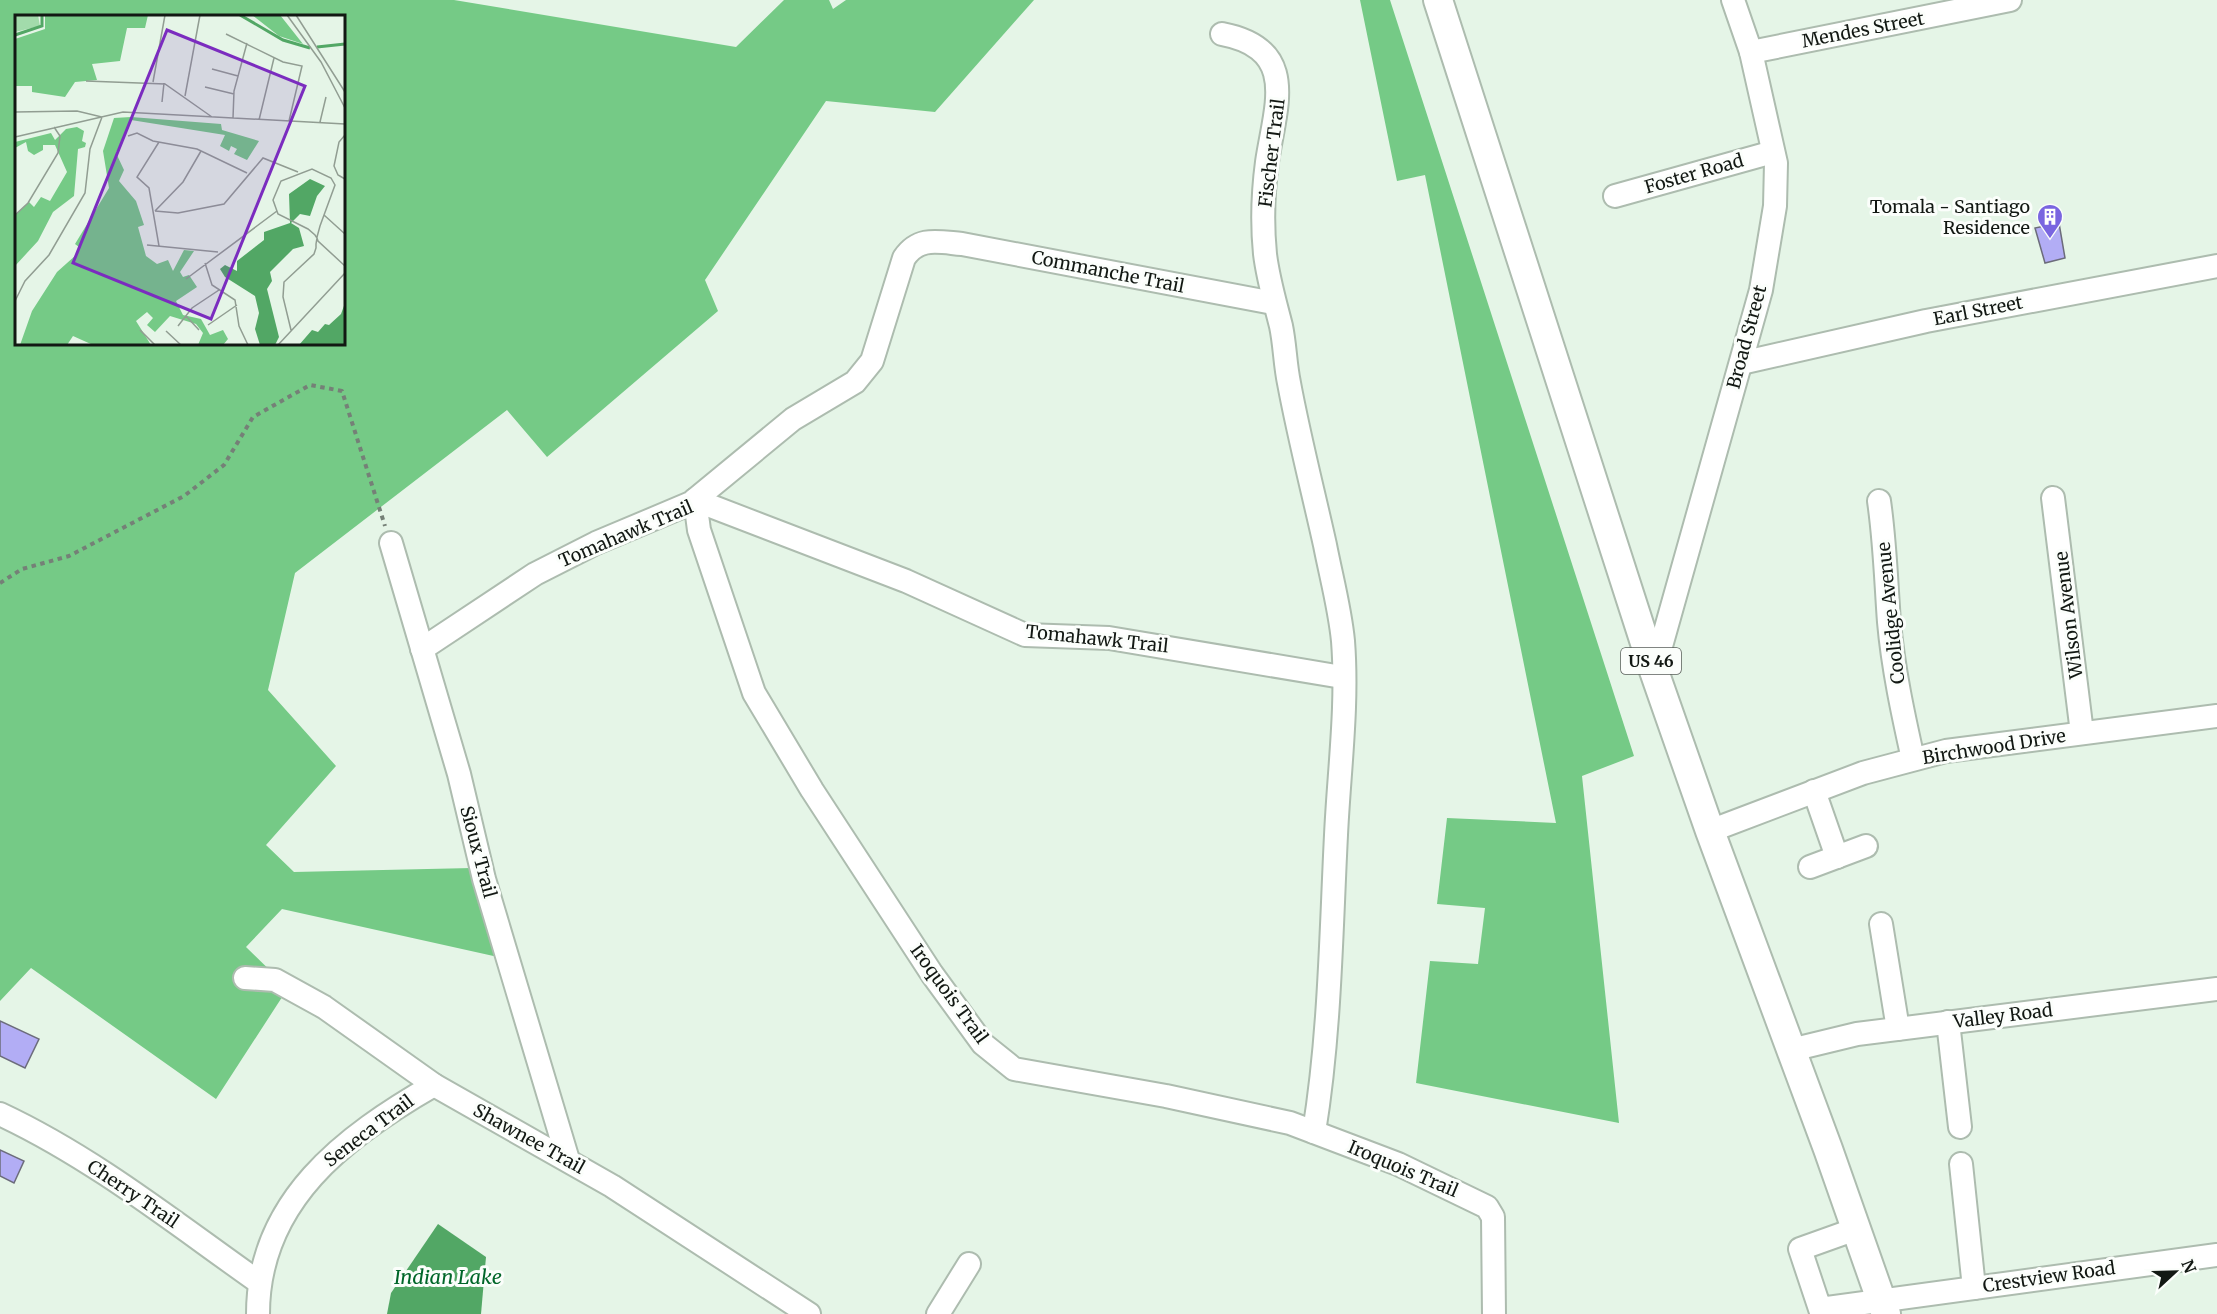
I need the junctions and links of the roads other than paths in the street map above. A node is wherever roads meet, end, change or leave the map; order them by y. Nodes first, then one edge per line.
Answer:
1 (1438, 0) edge
2 (1733, 0) edge
3 (2010, 0) edge
4 (1222, 34) dead end
5 (1751, 52) junction
6 (1773, 152) junction
7 (1615, 196) dead end
8 (2217, 266) edge
9 (1273, 303) junction
10 (1741, 363) junction
11 (2053, 498) dead end
12 (695, 500) junction
13 (1879, 501) dead end
14 (391, 543) road end
15 (422, 649) junction
16 (1654, 671) junction
17 (1342, 677) junction
18 (2217, 716) edge
19 (2082, 733) junction
20 (1913, 759) junction
21 (1814, 791) junction
22 (1710, 831) junction
23 (1866, 846) dead end
24 (1837, 857) junction
25 (1810, 867) dead end
26 (1881, 924) dead end
27 (245, 978) dead end
28 (2217, 989) edge
29 (1948, 1022) junction
30 (1898, 1029) junction
31 (1791, 1050) junction
32 (434, 1085) junction
33 (0, 1114) edge
34 (1960, 1127) dead end
35 (1314, 1132) junction
36 (568, 1160) junction
37 (1961, 1164) dead end
38 (1856, 1229) junction
39 (2217, 1255) edge
40 (969, 1264) dead end
41 (260, 1283) junction
42 (1974, 1288) junction
43 (1884, 1307) edge
44 (258, 1314) edge
45 (809, 1314) edge
46 (938, 1314) edge
47 (1494, 1314) edge

1 - 16 main road, US 46
2 - 5 street, Broad Street
3 - 5 street, Mendes Street
4 - 9 street, Fischer Trail
5 - 6 street, Broad Street
6 - 7 street, Foster Road
6 - 10 street, Broad Street
8 - 10 street, Earl Street
9 - 12 street, Commanche Trail
9 - 17 street
10 - 16 street, Broad Street
11 - 19 street, Wilson Avenue
12 - 15 street, Tomahawk Trail
12 - 17 street, Tomahawk Trail
12 - 35 street, Iroquois Trail
13 - 20 street, Coolidge Avenue
14 - 15 street, Sioux Trail
15 - 36 street, Sioux Trail
16 - 22 main road, US 46
17 - 35 street
18 - 19 street, Birchwood Drive
19 - 20 street, Birchwood Drive
20 - 21 street, Birchwood Drive
21 - 22 street, Birchwood Drive
21 - 24 street
22 - 31 main road, US 46
23 - 24 street
24 - 25 street
26 - 30 street
27 - 32 street, Shawnee Trail
28 - 29 street, Valley Road
29 - 30 street, Valley Road
29 - 34 street
30 - 31 street, Valley Road
31 - 38 main road, US 46
32 - 36 street, Shawnee Trail
32 - 41 street, Seneca Trail
33 - 41 street, Cherry Trail
35 - 47 street, Iroquois Trail
36 - 45 street, Shawnee Trail
37 - 42 street
38 - 43 main road, US 46
38 - 43 street, Crestview Road
39 - 42 street, Crestview Road
40 - 46 street
41 - 44 street, Seneca Trail
42 - 43 street, Crestview Road

